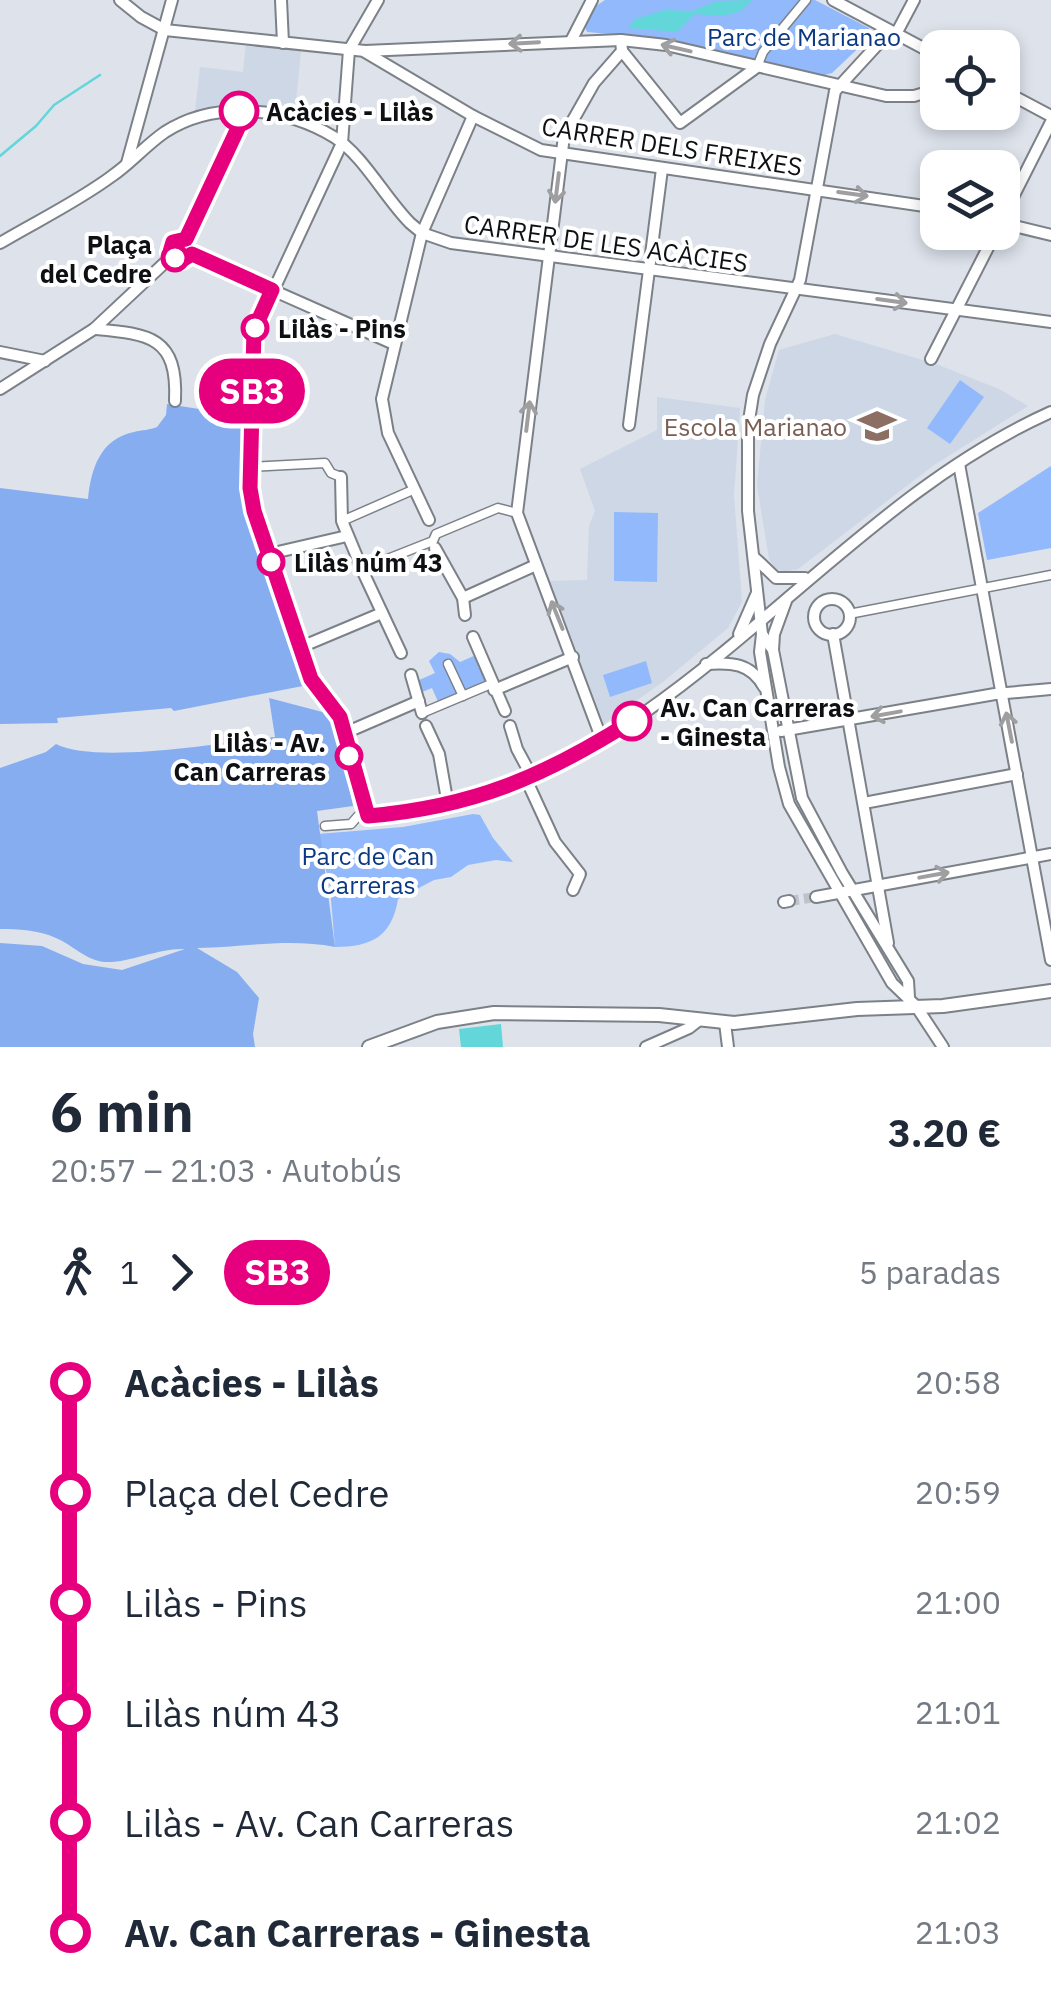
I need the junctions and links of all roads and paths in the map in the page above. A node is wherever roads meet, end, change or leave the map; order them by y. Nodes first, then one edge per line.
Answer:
1 (120, 0) edge
2 (172, 0) edge
3 (281, 0) edge
4 (378, 0) edge
5 (592, 0) edge
6 (806, 0) edge
7 (833, 0) edge
8 (914, 0) edge
9 (165, 30) junction
10 (893, 32) junction
11 (571, 41) junction
12 (283, 43) junction
13 (622, 45) junction
14 (920, 46) edge
15 (349, 50) junction
16 (364, 51) junction
17 (757, 67) junction
18 (839, 86) junction
19 (920, 92) edge
20 (1020, 101) edge
21 (246, 111) junction
22 (473, 116) junction
23 (1051, 119) edge
24 (342, 143) junction
25 (561, 154) junction
26 (127, 164) junction
27 (662, 168) junction
28 (1020, 184) edge
29 (817, 188) junction
30 (920, 205) edge
31 (1020, 226) edge
32 (422, 233) junction
33 (1051, 235) edge
34 (186, 239) junction
35 (0, 244) edge
36 (987, 250) edge
37 (192, 254) junction
38 (172, 256) junction
39 (548, 256) junction
40 (648, 270) junction
41 (796, 288) junction
42 (272, 290) junction
43 (955, 310) junction
44 (1051, 322) edge
45 (94, 329) junction
46 (394, 344) junction
47 (0, 352) edge
48 (930, 359) dead end
49 (46, 361) junction
50 (0, 389) edge
51 (175, 401) dead end
52 (1051, 412) edge
53 (629, 425) dead end
54 (959, 464) junction
55 (250, 467) junction
56 (341, 477) joint
57 (415, 490) junction
58 (516, 513) junction
59 (429, 520) dead end
60 (342, 521) junction
61 (347, 536) junction
62 (435, 548) dead end
63 (269, 554) junction
64 (755, 558) junction
65 (536, 565) junction
66 (363, 572) junction
67 (1051, 575) edge
68 (809, 578) junction
69 (984, 588) junction
70 (758, 589) junction
71 (789, 596) junction
72 (463, 598) junction
73 (382, 614) junction
74 (849, 614) junction
75 (465, 615) dead end
76 (762, 628) junction
77 (833, 634) junction
78 (473, 636) dead end
79 (738, 638) junction
80 (300, 647) junction
81 (773, 650) junction
82 (400, 653) dead end
83 (573, 657) junction
84 (448, 664) dead end
85 (706, 664) junction
86 (411, 675) dead end
87 (492, 687) junction
88 (1051, 689) edge
89 (766, 692) junction
90 (1002, 692) junction
91 (462, 696) junction
92 (421, 707) junction
93 (505, 711) dead end
94 (849, 720) junction
95 (426, 726) dead end
96 (510, 726) dead end
97 (786, 730) junction
98 (345, 733) junction
99 (773, 733) junction
100 (602, 740) junction
101 (1018, 774) junction
102 (529, 778) junction
103 (864, 803) junction
104 (448, 806) junction
105 (368, 816) junction
106 (325, 826) dead end
107 (1051, 854) edge
108 (1034, 858) junction
109 (879, 885) junction
110 (852, 889) junction
111 (573, 890) dead end
112 (838, 892) junction
113 (816, 897) tunnel mouth
114 (889, 950) junction
115 (1051, 960) edge
116 (1051, 990) edge
117 (913, 1002) junction
118 (666, 1016) junction
119 (698, 1021) junction
120 (725, 1023) junction
121 (660, 1042) junction
122 (369, 1047) edge
123 (646, 1047) edge
124 (728, 1047) edge
125 (943, 1047) edge

1 - 9 street
2 - 9 street
3 - 12 street
4 - 15 street
5 - 11 street
6 - 17 street
7 - 10 street
8 - 10 street
9 - 12 street
9 - 26 street
10 - 14 street
10 - 18 street
11 - 13 street
11 -> 16 street
12 - 15 street
17 -> 13 street
13 - 17 street
13 - 25 street
15 - 16 street
15 - 24 street
16 - 22 street, CARRER DELS FREIXES
17 - 18 street
18 - 19 street
18 - 29 street
20 - 23 street
21 - 24 street
21 - 26 street
21 - 34 street
22 - 25 street, CARRER DELS FREIXES
22 - 32 street
23 - 28 street
24 - 32 street
24 - 42 street
25 - 27 street, CARRER DELS FREIXES
25 -> 39 street
26 - 35 street
27 - 29 street, CARRER DELS FREIXES
27 - 40 street
29 -> 30 street, CARRER DELS FREIXES
29 - 41 street
31 - 33 street
32 - 39 street, CARRER DE LES ACÀCIES
32 - 46 street
34 - 37 street
34 - 38 street
36 - 43 street
37 - 38 street
37 - 42 street
38 - 45 street
39 - 40 street, CARRER DE LES ACÀCIES
58 -> 39 street
40 - 41 street, CARRER DE LES ACÀCIES
40 - 53 street
41 -> 43 street, CARRER DE LES ACÀCIES
41 - 64 street
42 - 46 street
42 - 55 street
43 - 44 street, CARRER DE LES ACÀCIES
43 - 48 street
45 - 49 street
45 - 51 street
46 - 57 street
47 - 49 street
49 - 50 street
52 - 54 street
54 - 68 street
54 - 69 street
55 - 56 street
55 - 63 street
56 - 60 street
57 - 59 street
57 - 60 street
58 - 65 street
58 - 66 street
60 - 61 street
61 - 63 street
61 - 66 street
62 - 72 street
63 - 80 street
64 - 68 street
64 - 70 street
65 - 72 street
83 -> 65 street
66 - 73 street
67 - 69 street
68 - 71 street
69 - 74 street
69 - 90 street
70 - 76 street
70 - 79 street
71 - 76 street
71 - 81 street
72 - 75 street
73 - 80 street
73 - 82 street
74 - 77 street
74 - 77 street
76 - 79 street
76 - 81 street
76 - 89 street
77 - 94 street
78 - 87 street
79 - 85 street
80 - 98 street
81 - 97 street
83 - 87 street
83 - 100 street
84 - 91 street
85 - 89 street
85 - 100 street
86 - 92 street
87 - 91 street
87 - 93 street
88 - 90 street
89 - 99 street
90 -> 94 street
101 -> 90 street
91 - 92 street
92 - 98 street
94 - 97 street
94 - 103 street
95 - 104 street
96 - 102 street
97 - 99 street
97 - 110 street
98 - 105 street
99 - 112 street
100 - 102 street
101 - 103 street
101 - 108 street
102 - 104 street
102 - 111 street
103 - 109 street
104 - 105 street
105 - 106 street
107 - 108 street
109 -> 108 street
108 - 115 street
109 - 110 street
109 - 114 street
110 - 112 street
110 - 114 street
112 - 113 street
112 - 117 street
114 - 117 street
116 - 117 street
117 - 120 street
117 - 125 street
118 - 119 street
118 - 121 street
118 - 122 street
119 - 120 street
119 - 121 street
120 - 124 street
121 - 123 street

